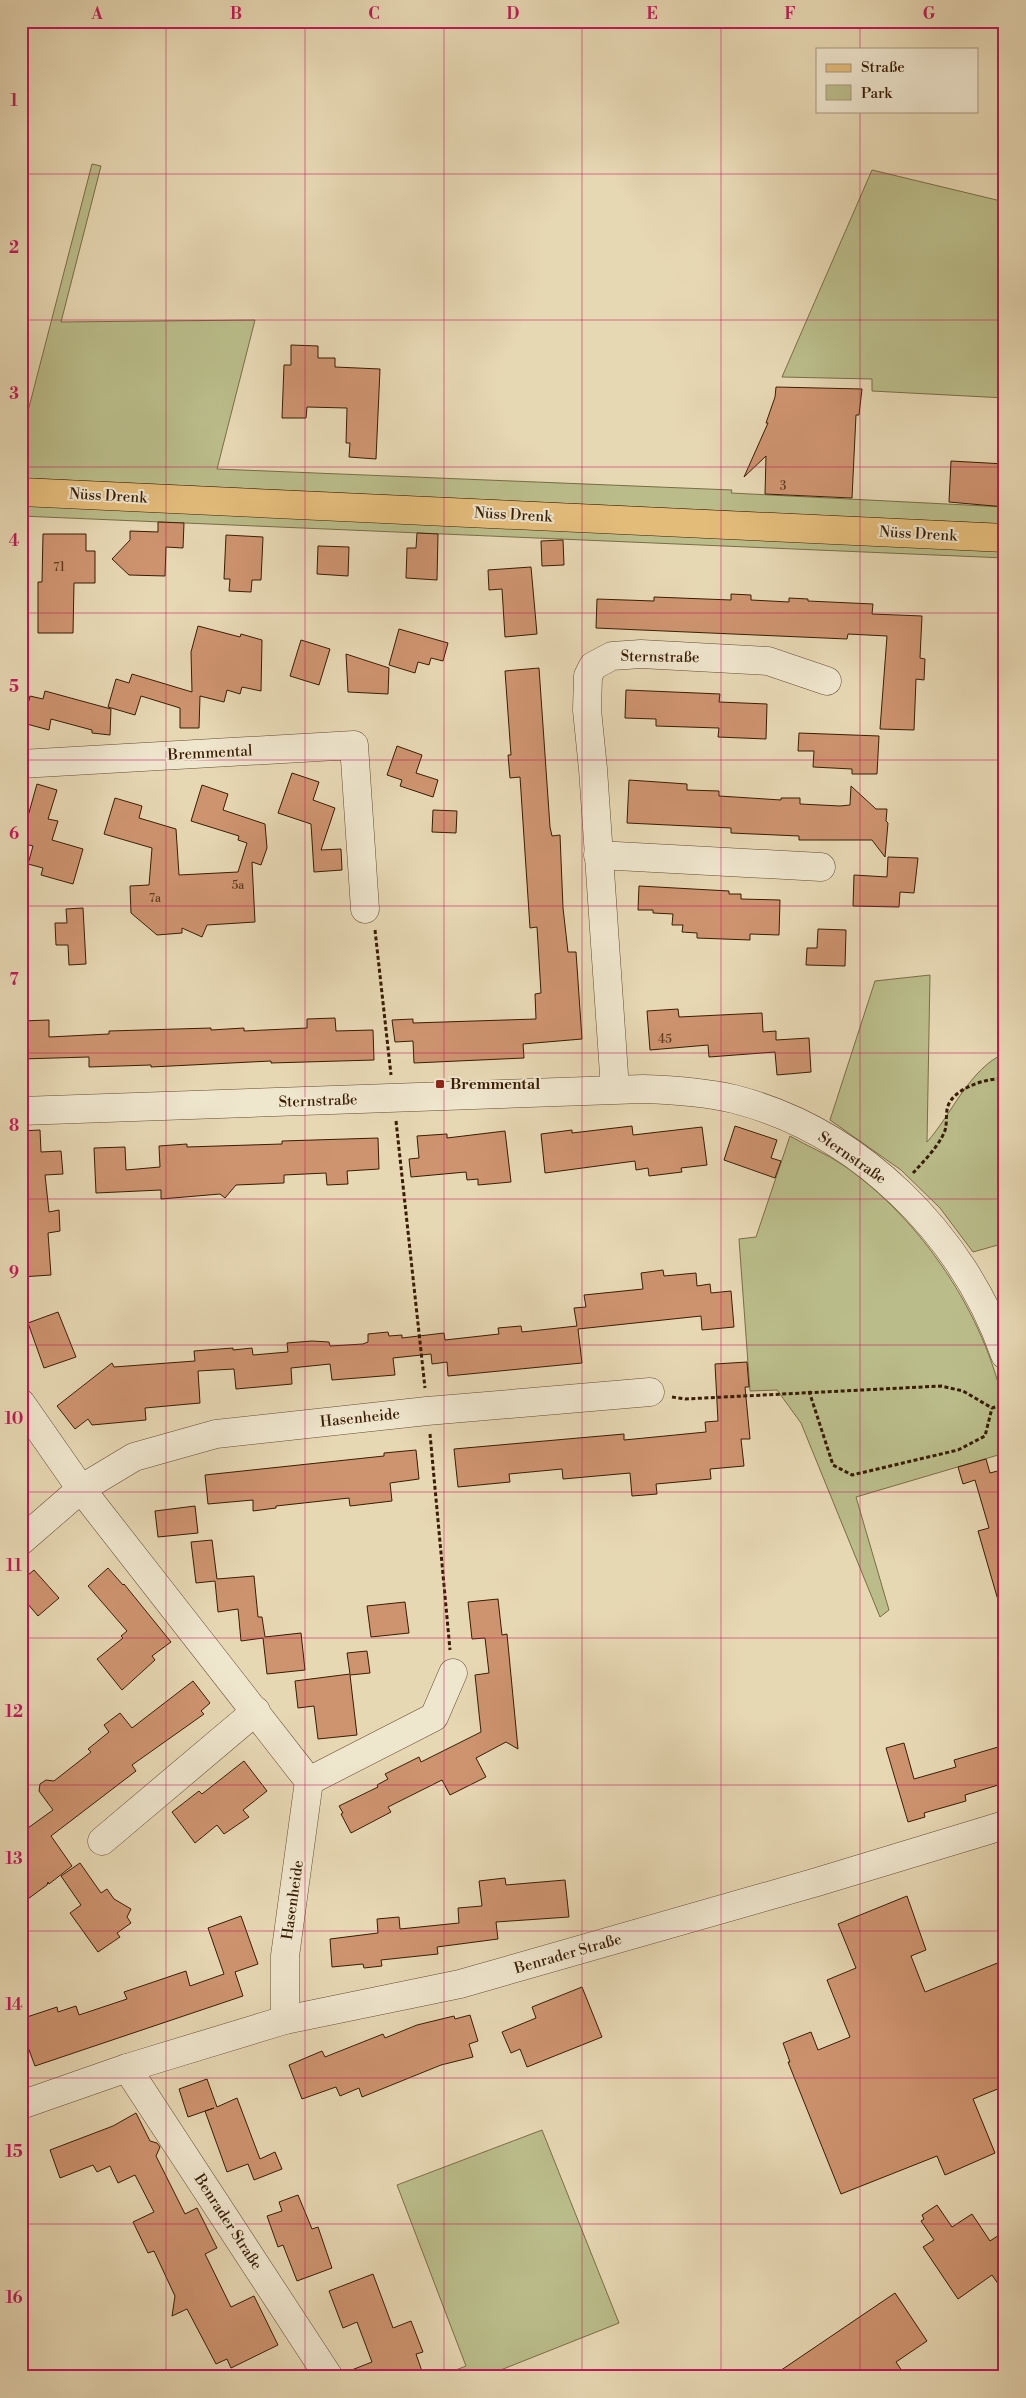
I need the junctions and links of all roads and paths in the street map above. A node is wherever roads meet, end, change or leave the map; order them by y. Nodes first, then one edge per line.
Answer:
1 (21, 492) edge
2 (1005, 538) edge
3 (827, 681) dead end
4 (21, 764) edge
5 (598, 855) junction
6 (821, 867) dead end
7 (365, 909) joint
8 (1005, 1079) edge
9 (615, 1089) junction
10 (394, 1098) junction
11 (21, 1111) edge
12 (898, 1191) junction
13 (1005, 1355) edge
14 (809, 1391) junction
15 (650, 1392) joint
16 (21, 1403) edge
17 (1005, 1404) edge
18 (992, 1408) junction
19 (427, 1411) junction
20 (81, 1489) junction
21 (21, 1542) edge
22 (453, 1673) joint
23 (256, 1711) junction
24 (309, 1781) junction
25 (1005, 1825) edge
26 (102, 1841) dead end
27 (285, 2020) junction
28 (127, 2068) junction
29 (23, 2099) edge
30 (329, 2377) edge

1 - 2 main road, Nüss Drenk
3 - 5 street, Sternstraße
4 - 7 street, Bremmental
5 - 6 street
5 - 9 street, Sternstraße
7 - 10 path
8 - 12 path
9 - 10 street, Sternstraße
9 - 12 street, Sternstraße
10 - 11 street, Sternstraße
10 - 19 path
12 - 13 street, Sternstraße
14 - 15 path
14 - 18 path
14 - 18 path
15 - 19 street, Hasenheide
16 - 20 street
17 - 18 path
19 - 20 street, Hasenheide
19 - 22 path
20 - 21 street, Hasenheide
20 - 23 street
22 - 24 street
23 - 24 street
23 - 26 street
24 - 27 street, Hasenheide
25 - 27 street, Benrader Straße
27 - 28 street, Benrader Straße
28 - 29 street, Benrader Straße
28 - 30 street, Benrader Straße

